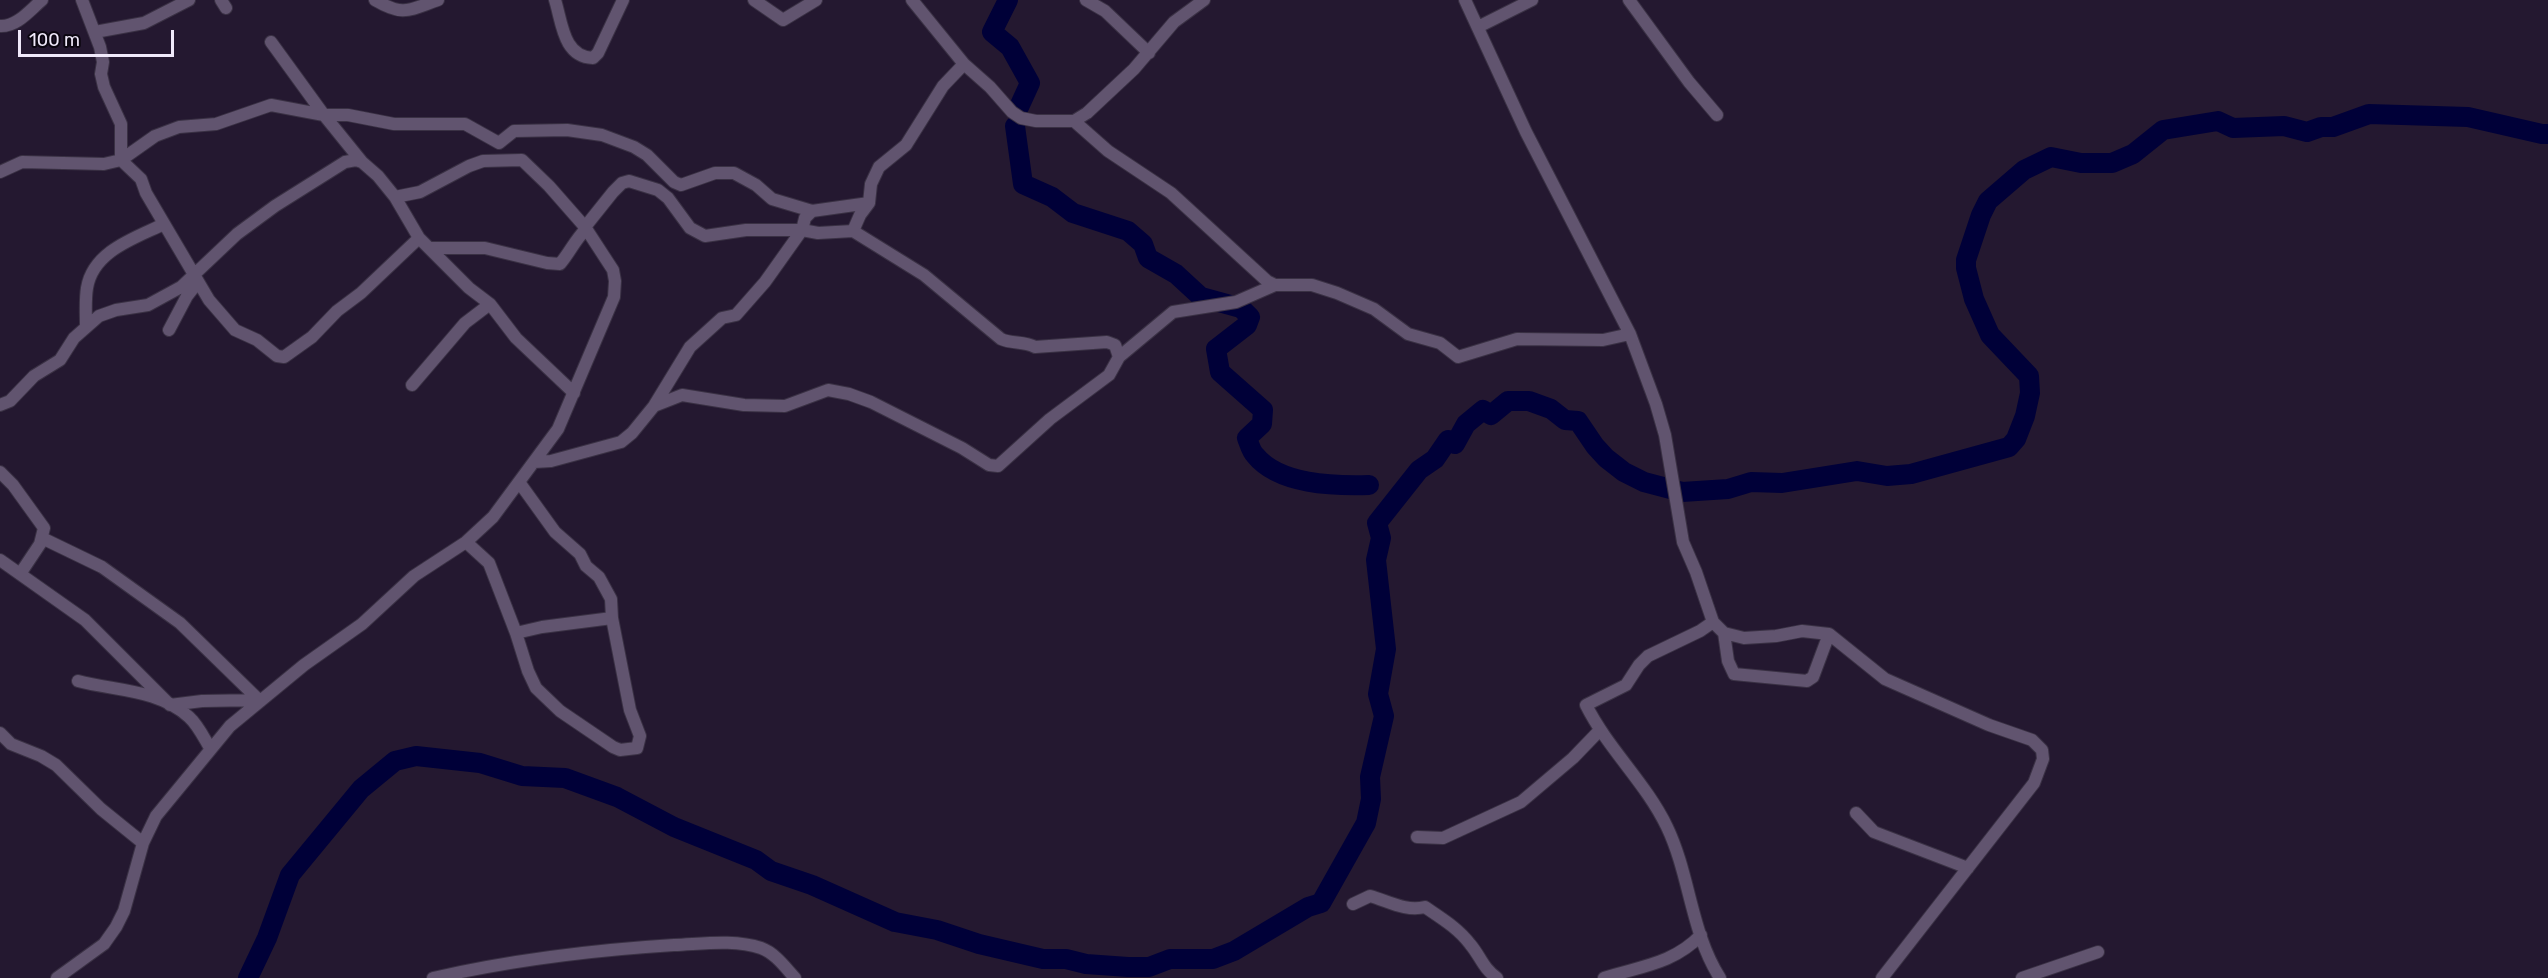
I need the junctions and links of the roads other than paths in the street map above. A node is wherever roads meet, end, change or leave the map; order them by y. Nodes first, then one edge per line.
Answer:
1 (42, 0) edge
2 (82, 0) edge
3 (189, 0) edge
4 (375, 0) edge
5 (438, 0) edge
6 (555, 0) edge
7 (623, 0) edge
8 (754, 0) edge
9 (816, 0) edge
10 (912, 0) edge
11 (1086, 0) edge
12 (1204, 0) edge
13 (1465, 0) edge
14 (1532, 0) edge
15 (1629, 0) edge
16 (0, 27) edge
17 (1478, 27) junction
18 (95, 32) junction
19 (271, 42) dead end
20 (1149, 53) junction
21 (964, 64) junction
22 (324, 115) junction
23 (1718, 115) dead end
24 (1074, 121) junction
25 (121, 160) junction
26 (362, 162) junction
27 (0, 172) edge
28 (395, 197) junction
29 (869, 203) junction
30 (812, 211) junction
31 (164, 224) junction
32 (585, 228) junction
33 (802, 230) junction
34 (853, 231) junction
35 (419, 238) junction
36 (431, 248) junction
37 (196, 278) junction
38 (1275, 285) junction
39 (490, 304) junction
40 (86, 326) junction
41 (169, 330) dead end
42 (1630, 334) junction
43 (1119, 357) junction
44 (412, 385) dead end
45 (574, 393) junction
46 (0, 405) edge
47 (654, 406) junction
48 (534, 462) junction
49 (0, 472) edge
50 (519, 482) junction
51 (42, 538) junction
52 (466, 542) junction
53 (0, 560) edge
54 (20, 574) junction
55 (612, 618) junction
56 (1713, 622) junction
57 (516, 633) junction
58 (1724, 633) junction
59 (1829, 634) junction
60 (78, 681) dead end
61 (259, 700) junction
62 (170, 705) junction
63 (1599, 731) junction
64 (0, 733) edge
65 (210, 748) junction
66 (1856, 813) dead end
67 (1417, 837) dead end
68 (143, 843) junction
69 (1968, 868) junction
70 (1353, 904) dead end
71 (1701, 935) junction
72 (2098, 952) dead end
73 (1887, 976) edge
74 (57, 978) edge
75 (433, 978) edge
76 (795, 978) edge
77 (1497, 978) edge
78 (1604, 978) edge
79 (1720, 978) edge
80 (2022, 978) edge

1 - 16 street
2 - 18 street
3 - 18 street
4 - 5 street
6 - 7 street
8 - 9 street
10 - 21 street
11 - 20 street
12 - 20 street
13 - 17 street
14 - 17 street
15 - 23 street
17 - 42 street
18 - 25 street
19 - 22 street
20 - 24 street
21 - 24 street
21 - 29 street
22 - 25 street
22 - 26 street
22 - 30 street
24 - 38 street
25 - 27 street
25 - 31 street
26 - 28 street
26 - 37 street
28 - 32 street
28 - 35 street
29 - 30 street
29 - 34 street
30 - 33 street
31 - 37 street
31 - 40 street
32 - 33 street
32 - 36 street
32 - 45 street
33 - 34 street
33 - 47 street
34 - 43 street
35 - 36 street
35 - 37 street
36 - 39 street
37 - 40 street
37 - 41 street
38 - 42 street
38 - 43 street
39 - 44 street
39 - 45 street
40 - 46 street
42 - 56 street
43 - 47 street
45 - 48 street
47 - 48 street
48 - 50 street
49 - 51 street
50 - 52 street
50 - 55 street
51 - 54 street
51 - 61 street
52 - 57 street
52 - 61 street
53 - 54 street
54 - 62 street
55 - 57 street
55 - 57 street
56 - 58 street
56 - 63 street
58 - 59 street
58 - 59 street
59 - 69 street
60 - 62 street
61 - 62 street
61 - 65 street
62 - 65 street
63 - 67 street
63 - 71 street
64 - 68 street
65 - 68 street
66 - 69 street
68 - 74 street
69 - 73 street
70 - 77 street
71 - 78 street
71 - 79 street
72 - 80 street
75 - 76 street

